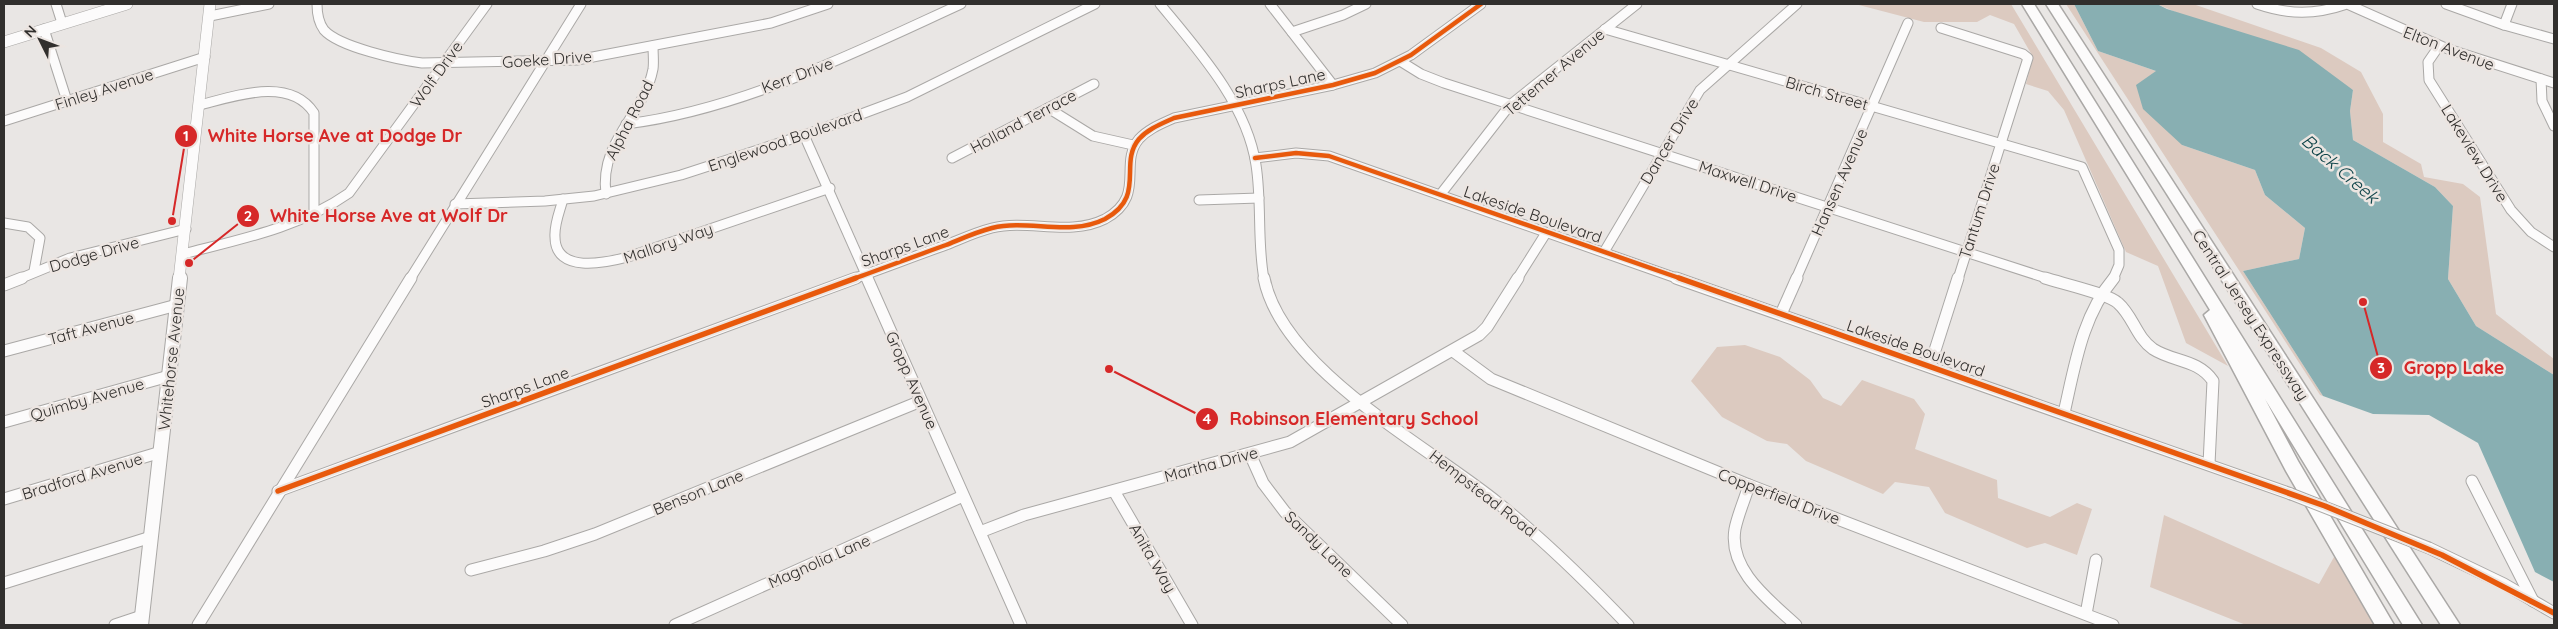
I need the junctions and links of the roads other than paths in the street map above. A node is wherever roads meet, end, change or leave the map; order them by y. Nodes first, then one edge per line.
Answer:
1 (56, 4) edge
2 (127, 4) edge
3 (268, 4) edge
4 (317, 4) edge
5 (487, 4) edge
6 (581, 4) edge
7 (828, 4) edge
8 (961, 4) edge
9 (1095, 4) edge
10 (1160, 4) edge
11 (1270, 4) edge
12 (1366, 4) edge
13 (1481, 4) edge
14 (1637, 4) edge
15 (1797, 4) edge
16 (2028, 4) edge
17 (2052, 4) edge
18 (2257, 4) edge
19 (2346, 4) edge
20 (2446, 4) edge
21 (2512, 4) edge
22 (210, 10) edge
23 (1908, 23) dead end
24 (62, 24) junction
25 (2504, 25) junction
26 (1941, 28) dead end
27 (44, 29) junction
28 (1605, 29) junction
29 (1292, 32) junction
30 (2554, 39) edge
31 (4, 42) edge
32 (653, 46) junction
33 (2439, 46) junction
34 (205, 56) junction
35 (1400, 61) junction
36 (546, 62) junction
37 (444, 63) junction
38 (1729, 65) junction
39 (2540, 79) junction
40 (2554, 83) edge
41 (1094, 84) dead end
42 (1333, 85) junction
43 (67, 100) junction
44 (1510, 105) junction
45 (200, 106) junction
46 (1234, 106) junction
47 (1873, 106) junction
48 (1048, 108) junction
49 (4, 121) edge
50 (626, 124) junction
51 (2554, 126) edge
52 (804, 135) junction
53 (2001, 144) junction
54 (1133, 145) junction
55 (1661, 153) junction
56 (952, 158) dead end
57 (1255, 158) junction
58 (830, 188) junction
59 (606, 194) junction
60 (1440, 195) junction
61 (1259, 198) junction
62 (563, 199) junction
63 (1199, 200) dead end
64 (455, 204) junction
65 (1828, 206) junction
66 (314, 216) junction
67 (4, 222) edge
68 (186, 229) junction
69 (1546, 232) junction
70 (2554, 247) edge
71 (1965, 251) junction
72 (1604, 252) junction
73 (183, 254) junction
74 (34, 272) junction
75 (865, 274) junction
76 (2196, 277) junction
77 (4, 285) edge
78 (2100, 294) junction
79 (178, 305) junction
80 (1781, 314) junction
81 (4, 351) edge
82 (1453, 351) junction
83 (1930, 366) junction
84 (169, 376) junction
85 (921, 401) junction
86 (1363, 402) junction
87 (2064, 413) junction
88 (4, 422) edge
89 (161, 452) junction
90 (1250, 454) junction
91 (2209, 464) junction
92 (2472, 481) dead end
93 (1750, 485) junction
94 (278, 490) junction
95 (1114, 491) junction
96 (963, 496) junction
97 (4, 499) edge
98 (980, 532) junction
99 (151, 537) junction
100 (2096, 560) dead end
101 (471, 570) dead end
102 (4, 583) edge
103 (2533, 601) junction
104 (2554, 613) edge
105 (2086, 614) junction
106 (142, 621) edge
107 (115, 625) edge
108 (198, 625) edge
109 (674, 625) edge
110 (1020, 625) edge
111 (1192, 625) edge
112 (1402, 625) edge
113 (1628, 625) edge
114 (1796, 625) edge
115 (2113, 625) edge
116 (2386, 625) edge
117 (2413, 625) edge
118 (2451, 625) edge

1 - 24 street
2 - 24 main road
3 - 22 street
4 - 37 street, Goeke Drive
5 - 37 street, Wolf Drive
6 - 36 street
7 - 32 street, Goeke Drive
8 - 50 street, Kerr Drive
9 - 52 street, Englewood Boulevard
10 - 46 street, Hempstead Road
11 - 29 street
12 - 29 street
13 - 35 street, Sharps Lane
14 - 28 street, Tettemer Avenue
15 - 38 street, Dancer Drive
16 - 76 highway, Central Jersey Expressway
17 - 118 highway, Central Jersey Expressway
18 - 19 street
19 - 33 street, Elton Avenue
20 - 25 street
21 - 25 street
22 - 34 main road, Whitehorse Avenue
23 - 47 street, Hansen Avenue
24 - 27 main road
25 - 30 street
26 - 53 street, Tantum Drive
27 - 31 main road
27 - 43 street
28 - 38 street, Birch Street
28 - 44 street, Tettemer Avenue
29 - 42 street
32 - 36 street, Goeke Drive
32 - 50 street, Alpha Road
33 - 39 street, Elton Avenue
33 - 70 street, Lakeview Drive
34 - 43 street, Finley Avenue
34 - 45 main road, Whitehorse Avenue
35 - 42 street, Sharps Lane
35 - 44 street, Maxwell Drive
36 - 37 street, Goeke Drive
36 - 64 street
37 - 66 street, Wolf Drive
38 - 47 street, Birch Street
38 - 55 street, Dancer Drive
39 - 40 street, Elton Avenue
39 - 51 street
41 - 48 street, Holland Terrace
42 - 46 street, Sharps Lane
43 - 49 street, Finley Avenue
44 - 55 street, Maxwell Drive
44 - 60 street, Tettemer Avenue
45 - 66 street
45 - 68 main road, Whitehorse Avenue
46 - 54 street, Sharps Lane
46 - 57 street, Hempstead Road
47 - 53 street, Birch Street
47 - 65 street, Hansen Avenue
48 - 54 street
48 - 56 street, Holland Terrace
50 - 59 street, Alpha Road
52 - 58 street, Gropp Avenue
52 - 59 street, Englewood Boulevard
53 - 71 street, Tantum Drive
53 - 78 street, Birch Street
54 - 75 street, Sharps Lane
55 - 65 street, Maxwell Drive
55 - 72 street, Dancer Drive
57 - 60 street, Lakeside Boulevard
57 - 61 street, Hempstead Road
58 - 62 street, Mallory Way
58 - 75 street, Gropp Avenue
59 - 62 street, Englewood Boulevard
60 - 69 street, Lakeside Boulevard
61 - 63 street
61 - 86 street, Hempstead Road
62 - 64 street, Englewood Boulevard
64 - 94 street
65 - 71 street, Maxwell Drive
65 - 80 street, Hansen Avenue
66 - 73 street, Wolf Drive
67 - 74 street
68 - 73 main road, Whitehorse Avenue
68 - 74 street, Dodge Drive
69 - 72 street, Lakeside Boulevard
69 - 82 street, Martha Drive
71 - 78 street, Maxwell Drive
71 - 83 street, Tantum Drive
72 - 80 street, Lakeside Boulevard
73 - 79 main road, Whitehorse Avenue
74 - 77 street, Dodge Drive
75 - 85 street, Gropp Avenue
75 - 94 street, Sharps Lane
76 - 116 highway
76 - 117 highway, Central Jersey Expressway
78 - 87 street
78 - 91 street, Maxwell Drive
79 - 81 street, Taft Avenue
79 - 84 main road, Whitehorse Avenue
80 - 83 street, Lakeside Boulevard
82 - 86 street, Martha Drive
82 - 93 street, Copperfield Drive
83 - 87 street, Lakeside Boulevard
84 - 88 street, Quimby Avenue
84 - 89 main road, Whitehorse Avenue
85 - 96 street, Gropp Avenue
85 - 101 street, Benson Lane
86 - 90 street, Martha Drive
86 - 113 street, Hempstead Road
87 - 91 street, Lakeside Boulevard
89 - 97 street, Bradford Avenue
89 - 99 main road, Whitehorse Avenue
90 - 95 street, Martha Drive
90 - 112 street, Sandy Lane
91 - 103 street, Lakeside Boulevard, bridge
92 - 103 street
93 - 105 street, Copperfield Drive
93 - 114 street
94 - 108 street
95 - 98 street, Martha Drive
95 - 111 street, Anita Way
96 - 98 street, Gropp Avenue
96 - 109 street, Magnolia Lane
98 - 110 street, Gropp Avenue
99 - 102 street
99 - 106 main road, Whitehorse Avenue
100 - 105 street
103 - 104 street, Lakeside Boulevard
105 - 115 street, Copperfield Drive
106 - 107 street

